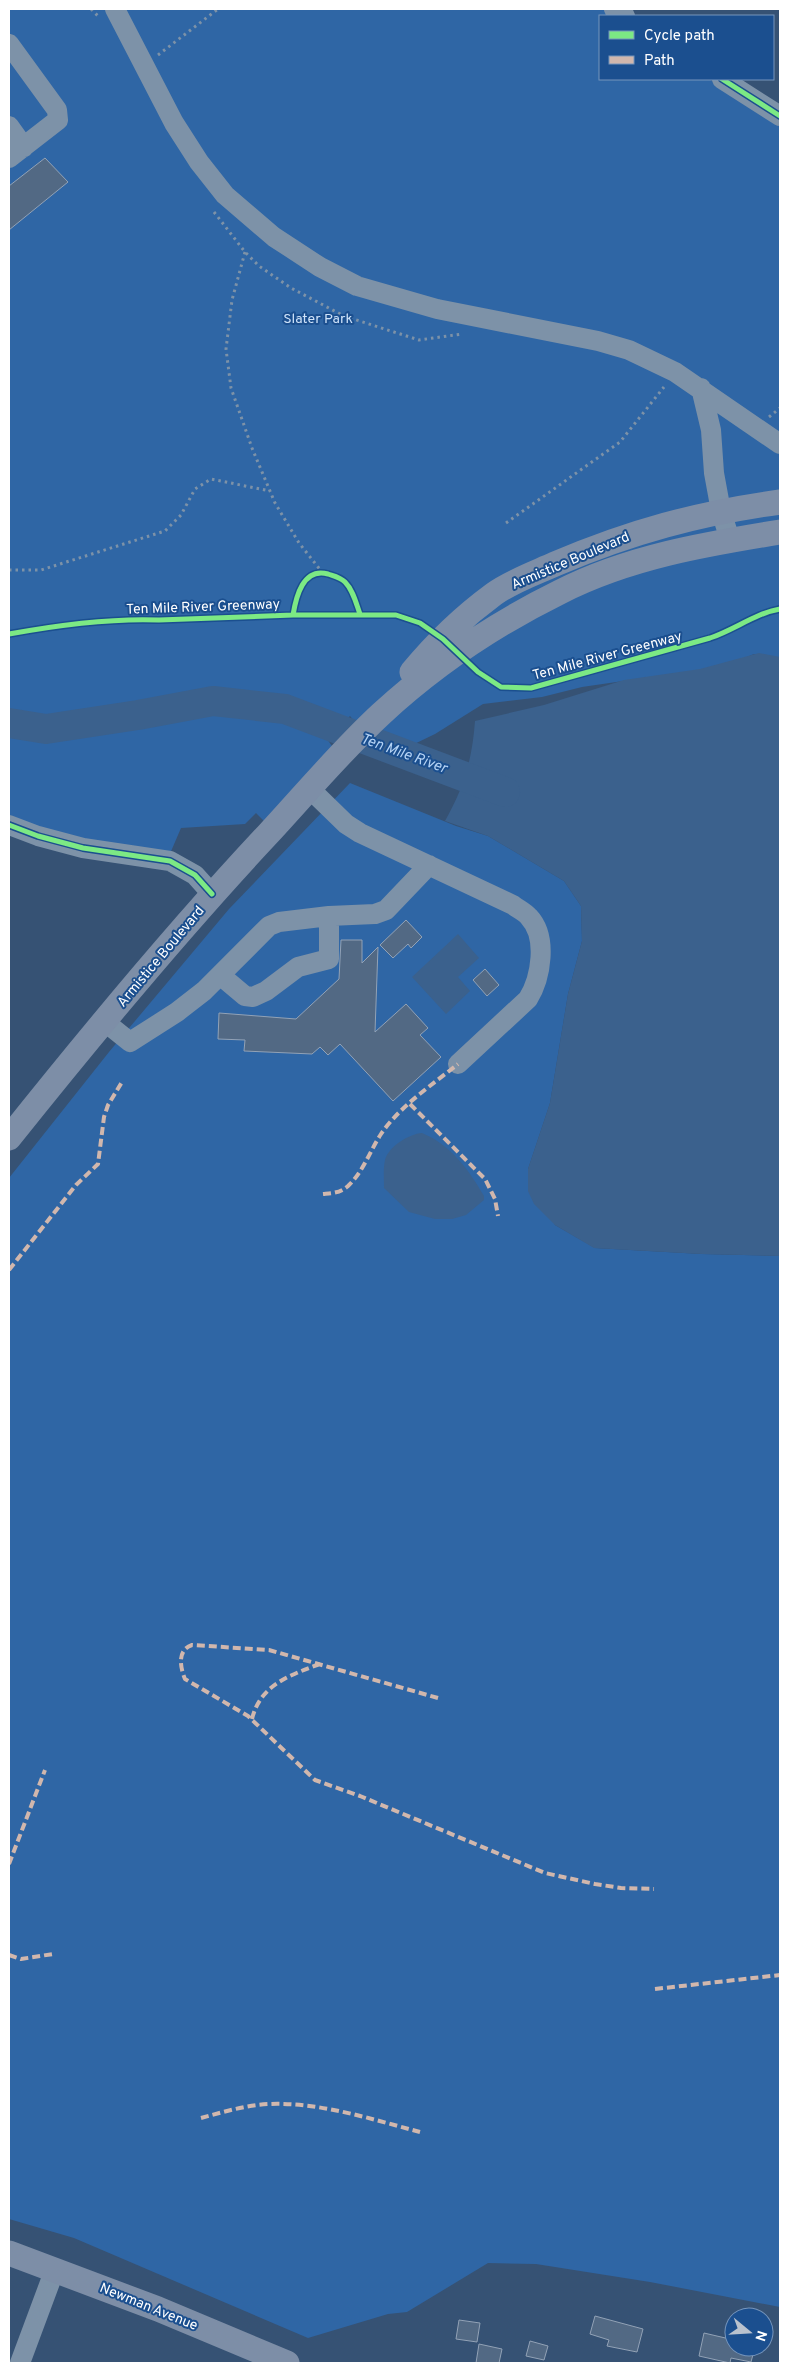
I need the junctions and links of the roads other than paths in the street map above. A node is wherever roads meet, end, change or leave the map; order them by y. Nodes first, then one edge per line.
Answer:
1 (109, 15) edge
2 (9, 44) edge
3 (724, 80) edge
4 (780, 116) edge
5 (9, 126) edge
6 (16, 153) edge
7 (701, 388) junction
8 (780, 444) edge
9 (780, 502) edge
10 (721, 511) junction
11 (780, 532) edge
12 (730, 540) junction
13 (381, 714) junction
14 (310, 789) junction
15 (9, 825) edge
16 (429, 864) junction
17 (212, 894) junction
18 (329, 916) junction
19 (220, 975) junction
20 (105, 1022) junction
21 (458, 1064) dead end
22 (11, 1129) edge
23 (9, 2254) edge
24 (55, 2269) junction
25 (20, 2363) edge
26 (287, 2363) edge

1 - 7 street
2 - 6 street
3 - 4 street
5 - 6 street
7 - 8 street
7 - 10 street
9 - 10 main road, Armistice Boulevard
10 - 12 street
10 - 13 main road, Armistice Boulevard
11 - 12 main road, Armistice Boulevard
12 - 13 main road, Armistice Boulevard
13 - 14 main road, Armistice Boulevard
14 - 16 street
14 - 17 main road, Armistice Boulevard
15 - 17 street
16 - 18 street
16 - 21 street
17 - 20 main road, Armistice Boulevard
18 - 19 street
18 - 19 street
19 - 20 street
20 - 22 main road, Armistice Boulevard
23 - 24 main road, Newman Avenue
24 - 25 street
24 - 26 main road, Newman Avenue

